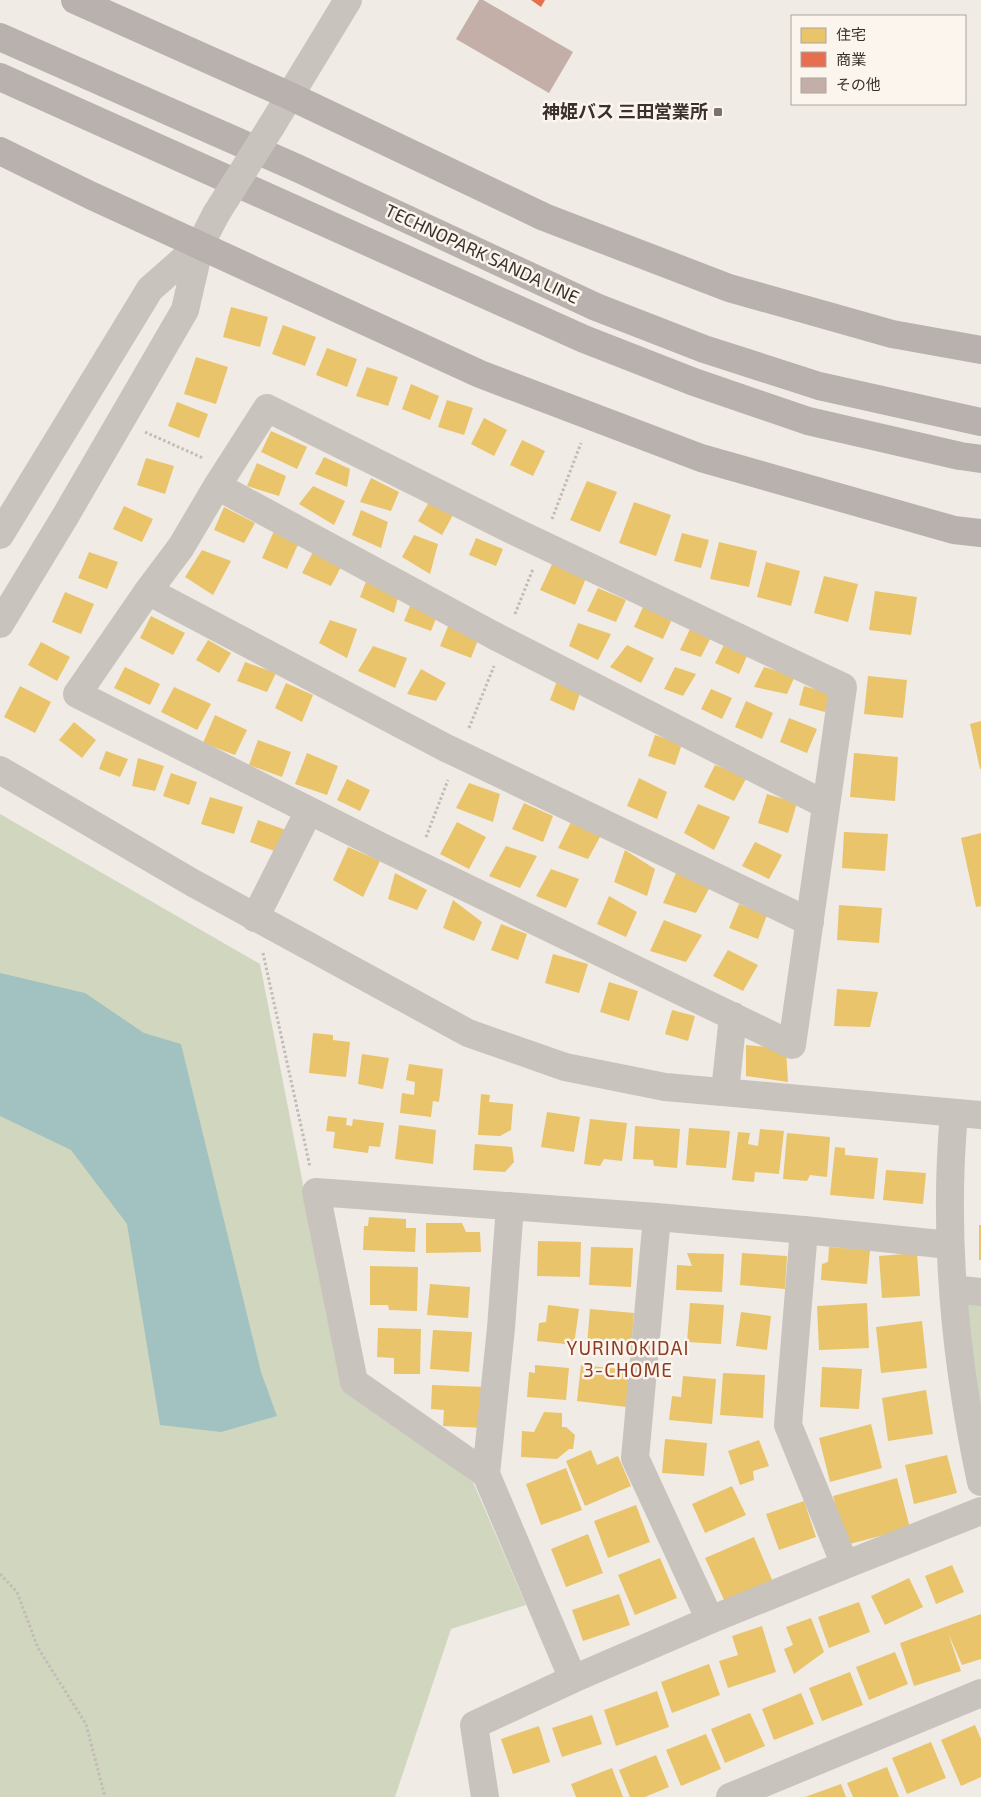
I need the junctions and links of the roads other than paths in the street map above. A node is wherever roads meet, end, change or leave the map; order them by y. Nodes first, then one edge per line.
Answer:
1 (75, 0) edge
2 (348, 0) edge
3 (0, 37) edge
4 (0, 77) edge
5 (290, 96) junction
6 (0, 150) edge
7 (200, 245) junction
8 (981, 350) edge
9 (981, 422) edge
10 (981, 459) edge
11 (222, 477) junction
12 (981, 533) edge
13 (0, 535) edge
14 (148, 591) junction
15 (0, 624) edge
16 (0, 770) edge
17 (826, 805) junction
18 (309, 811) junction
19 (255, 918) junction
20 (810, 922) junction
21 (733, 1016) junction
22 (725, 1092) junction
23 (954, 1113) junction
24 (981, 1115) edge
25 (510, 1206) junction
26 (656, 1216) junction
27 (804, 1230) junction
28 (950, 1245) junction
29 (953, 1289) junction
30 (981, 1292) edge
31 (486, 1474) junction
32 (981, 1482) edge
33 (981, 1511) edge
34 (845, 1565) junction
35 (710, 1620) junction
36 (573, 1679) junction
37 (981, 1693) edge
38 (485, 1797) edge
39 (730, 1797) edge

1 - 5 main road
2 - 5 street
3 - 9 main road, TECHNOPARK SANDA LINE
4 - 10 main road, TECHNOPARK SANDA LINE
5 - 7 street, bridge
5 - 8 main road
6 - 7 main road
7 - 12 main road
7 - 13 street
7 - 15 street
11 - 14 street
11 - 17 street
11 - 17 street
14 - 18 street
14 - 20 street
16 - 19 street
17 - 20 street
18 - 19 street
18 - 21 street
19 - 22 street
20 - 21 street
21 - 22 street
22 - 23 street
23 - 24 street
23 - 28 street
25 - 26 street
25 - 31 street
25 - 31 street
26 - 27 street
26 - 35 street
27 - 28 street
27 - 34 street
28 - 29 street
29 - 30 street
29 - 32 street
31 - 36 street
33 - 34 street
34 - 35 street
35 - 36 street
36 - 38 street
37 - 39 street

